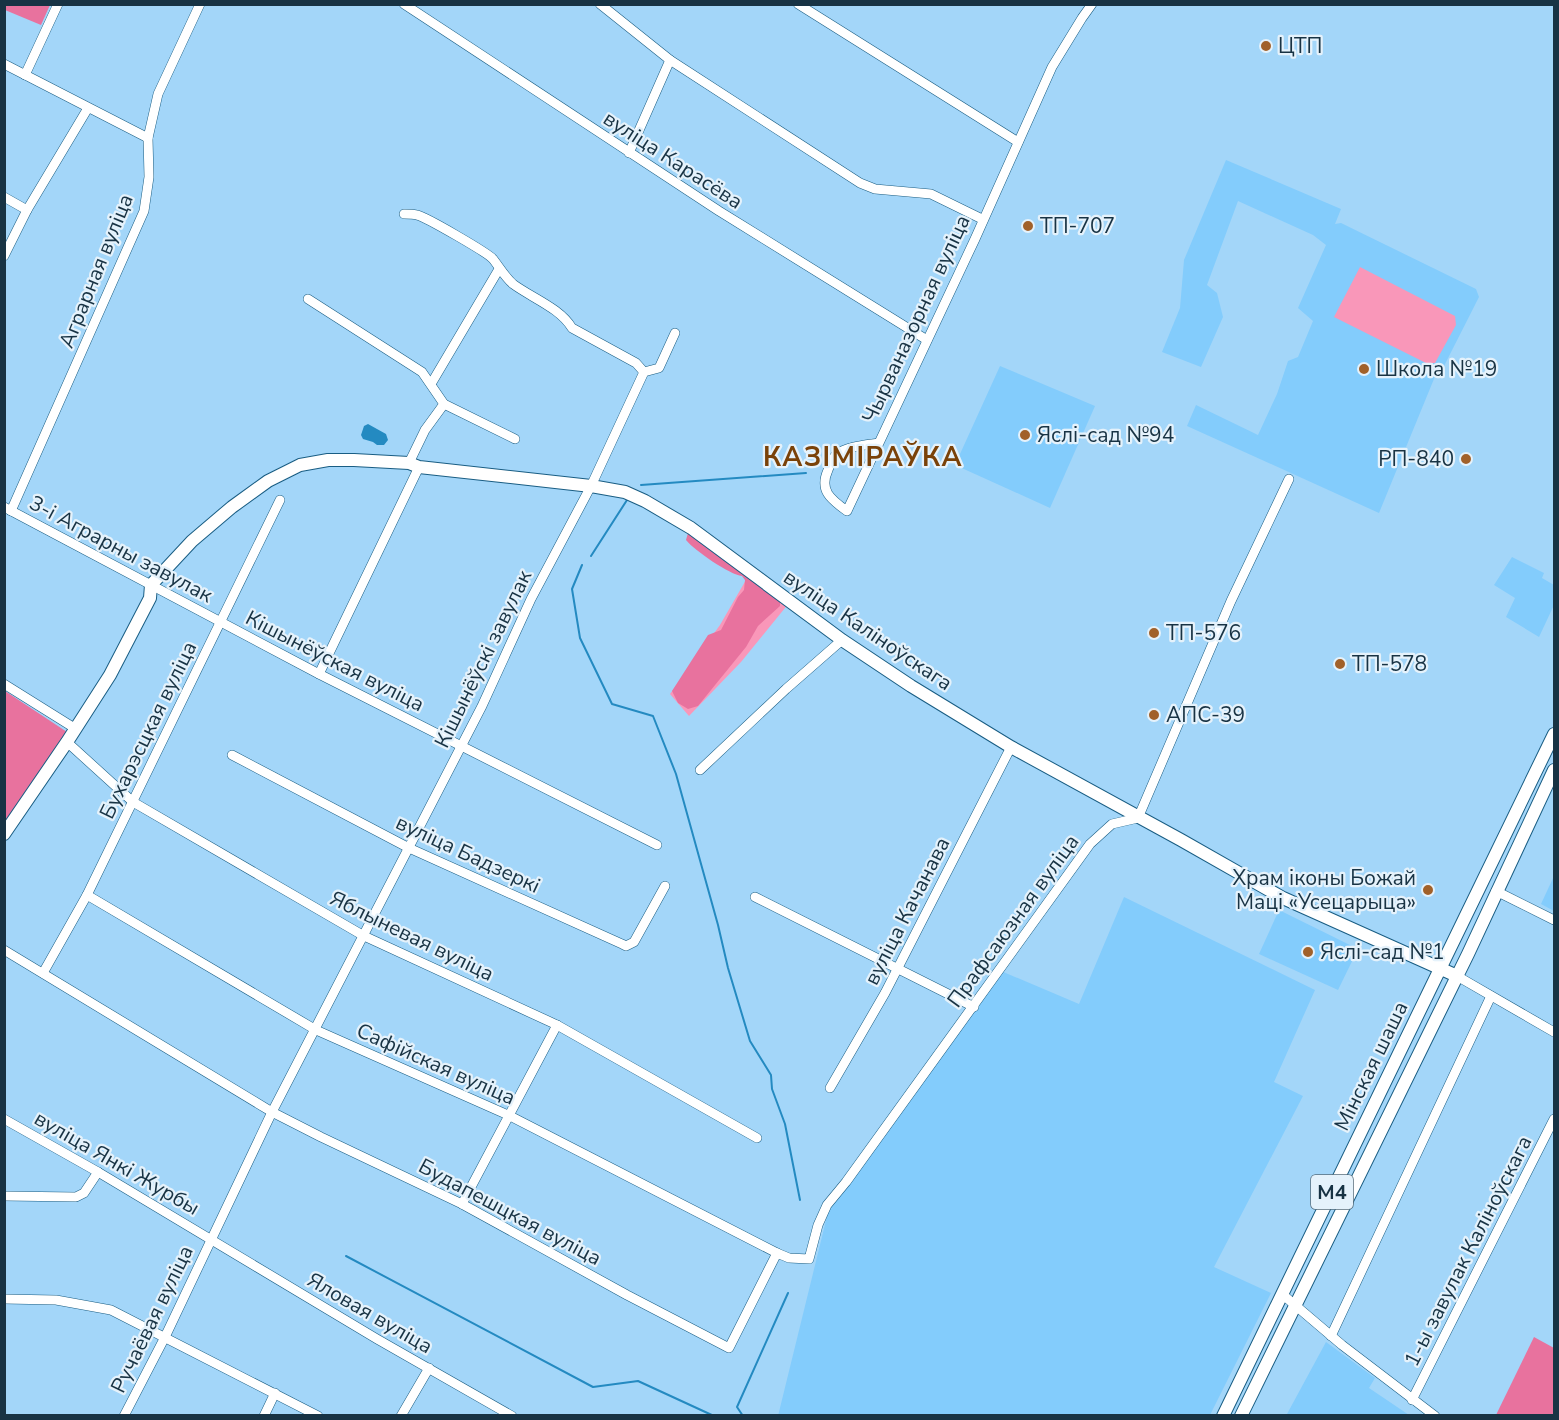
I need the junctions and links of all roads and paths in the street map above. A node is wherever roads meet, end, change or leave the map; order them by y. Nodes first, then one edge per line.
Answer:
1 (58, 4) edge
2 (200, 4) edge
3 (404, 4) edge
4 (600, 4) edge
5 (798, 4) edge
6 (1092, 4) edge
7 (670, 60) junction
8 (4, 64) edge
9 (26, 75) junction
10 (88, 108) junction
11 (148, 138) junction
12 (1018, 142) junction
13 (629, 153) junction
14 (4, 197) edge
15 (27, 210) junction
16 (404, 214) dead end
17 (982, 219) junction
18 (4, 256) edge
19 (499, 269) junction
20 (308, 299) dead end
21 (675, 333) dead end
22 (927, 340) junction
23 (644, 372) junction
24 (431, 384) junction
25 (444, 404) junction
26 (514, 439) dead end
27 (879, 443) junction
28 (414, 465) junction
29 (1289, 479) dead end
30 (591, 486) junction
31 (280, 500) dead end
32 (8, 509) edge
33 (151, 585) junction
34 (221, 622) junction
35 (842, 640) junction
36 (319, 674) junction
37 (4, 684) edge
38 (76, 729) junction
39 (1554, 734) edge
40 (67, 742) junction
41 (462, 747) junction
42 (1011, 747) junction
43 (232, 755) dead end
44 (700, 770) dead end
45 (1554, 770) edge
46 (133, 802) junction
47 (1138, 818) junction
48 (4, 834) edge
49 (657, 844) dead end
50 (409, 848) junction
51 (665, 886) dead end
52 (1496, 891) junction
53 (87, 895) junction
54 (755, 897) dead end
55 (1554, 920) edge
56 (364, 936) junction
57 (4, 950) edge
58 (897, 968) junction
59 (1439, 968) junction
60 (43, 973) junction
61 (1457, 976) junction
62 (1491, 996) junction
63 (974, 1006) junction
64 (557, 1025) junction
65 (316, 1030) junction
66 (1554, 1032) edge
67 (830, 1088) dead end
68 (273, 1112) junction
69 (508, 1115) junction
70 (4, 1119) edge
71 (1554, 1119) edge
72 (757, 1138) dead end
73 (98, 1172) junction
74 (4, 1196) edge
75 (462, 1204) junction
76 (211, 1239) junction
77 (777, 1253) junction
78 (1282, 1294) junction
79 (4, 1299) edge
80 (1296, 1306) junction
81 (1331, 1335) junction
82 (165, 1337) junction
83 (429, 1368) junction
84 (275, 1393) junction
85 (1413, 1400) junction
86 (124, 1416) edge
87 (264, 1416) edge
88 (318, 1416) edge
89 (401, 1416) edge
90 (512, 1416) edge
91 (1223, 1416) edge
92 (1241, 1416) edge
93 (1435, 1416) edge

1 - 9 street
2 - 11 street, Аграрная вуліца
3 - 13 street, вуліца Карасёва
4 - 7 street
5 - 12 street
6 - 12 street, Чырваназорная вуліца
7 - 13 street
7 - 17 street
8 - 9 street
9 - 10 street
10 - 11 street
10 - 15 street
11 - 32 street, Аграрная вуліца
12 - 17 street, Чырваназорная вуліца
13 - 22 street, вуліца Карасёва
14 - 15 street
15 - 18 street
16 - 19 street
17 - 22 street, Чырваназорная вуліца
19 - 23 street
19 - 24 street
20 - 24 street
21 - 23 street
22 - 27 street, Чырваназорная вуліца
23 - 30 street, Кішынёўскі завулак
24 - 25 street
25 - 26 street
25 - 28 street
27 - 27 street, Чырваназорная вуліца
28 - 30 main road, вуліца Каліноўскага
28 - 33 main road, вуліца Каліноўскага
28 - 36 street
29 - 47 street
30 - 35 main road, вуліца Каліноўскага
30 - 41 street, Кішынёўскі завулак
31 - 34 street, Бухарэсцкая вуліца
32 - 33 street, 3-і Аграрны завулак
33 - 34 street, 3-і Аграрны завулак
33 - 38 main road
34 - 36 street, Кішынёўская вуліца
34 - 46 street, Бухарэсцкая вуліца
35 - 42 main road, вуліца Каліноўскага
35 - 44 street
36 - 41 street, Кішынёўская вуліца
37 - 38 street
38 - 40 main road
39 - 59 main road, Мінская шаша / М4
40 - 46 street, Яблыневая вуліца
40 - 48 main road
41 - 49 street, Кішынёўская вуліца
41 - 50 street, Кішынёўскі завулак
42 - 47 main road, вуліца Каліноўскага
42 - 58 street, вуліца Качанава
43 - 50 street, вуліца Бадзеркі
45 - 52 main road, Мінская шаша / М4
46 - 53 street, Бухарэсцкая вуліца
46 - 56 street, Яблыневая вуліца
47 - 59 main road, вуліца Каліноўскага
47 - 63 street, Прафсаюзная вуліца
50 - 51 street, вуліца Бадзеркі
50 - 56 street
52 - 55 street
52 - 61 main road, Мінская шаша / М4
53 - 60 street, Бухарэсцкая вуліца
53 - 65 street, Сафійская вуліца
54 - 58 street
56 - 64 street, Яблыневая вуліца
56 - 65 street
57 - 60 street, Будапешцкая вуліца
58 - 63 street
58 - 67 street, вуліца Качанава
59 - 61 main road, вуліца Каліноўскага
59 - 78 main road, Мінская шаша / М4
60 - 68 street, Будапешцкая вуліца
61 - 62 street, вуліца Каліноўскага
61 - 80 main road, Мінская шаша / М4
62 - 66 street, вуліца Каліноўскага
62 - 81 street
63 - 77 street, Прафсаюзная вуліца
64 - 69 street
64 - 72 street, Яблыневая вуліца
65 - 68 street
65 - 69 street, Сафійская вуліца
68 - 75 street, Будапешцкая вуліца
68 - 76 street, Ручаёвая вуліца
69 - 75 street
69 - 77 street, Сафійская вуліца
70 - 73 street, вуліца Янкі Журбы
71 - 85 street, 1-ы завулак Каліноўскага
73 - 74 street
73 - 76 street, вуліца Янкі Журбы
75 - 77 street, Будапешцкая вуліца
76 - 82 street, Ручаёвая вуліца
76 - 83 street, Яловая вуліца
78 - 80 street
78 - 91 main road, Мінская шаша / М4
79 - 82 street
80 - 81 street
80 - 92 main road, Мінская шаша / М4
81 - 85 street
82 - 84 street
82 - 86 street, Ручаёвая вуліца
83 - 89 street
83 - 90 street, Яловая вуліца
84 - 87 street
84 - 88 street
85 - 93 street

